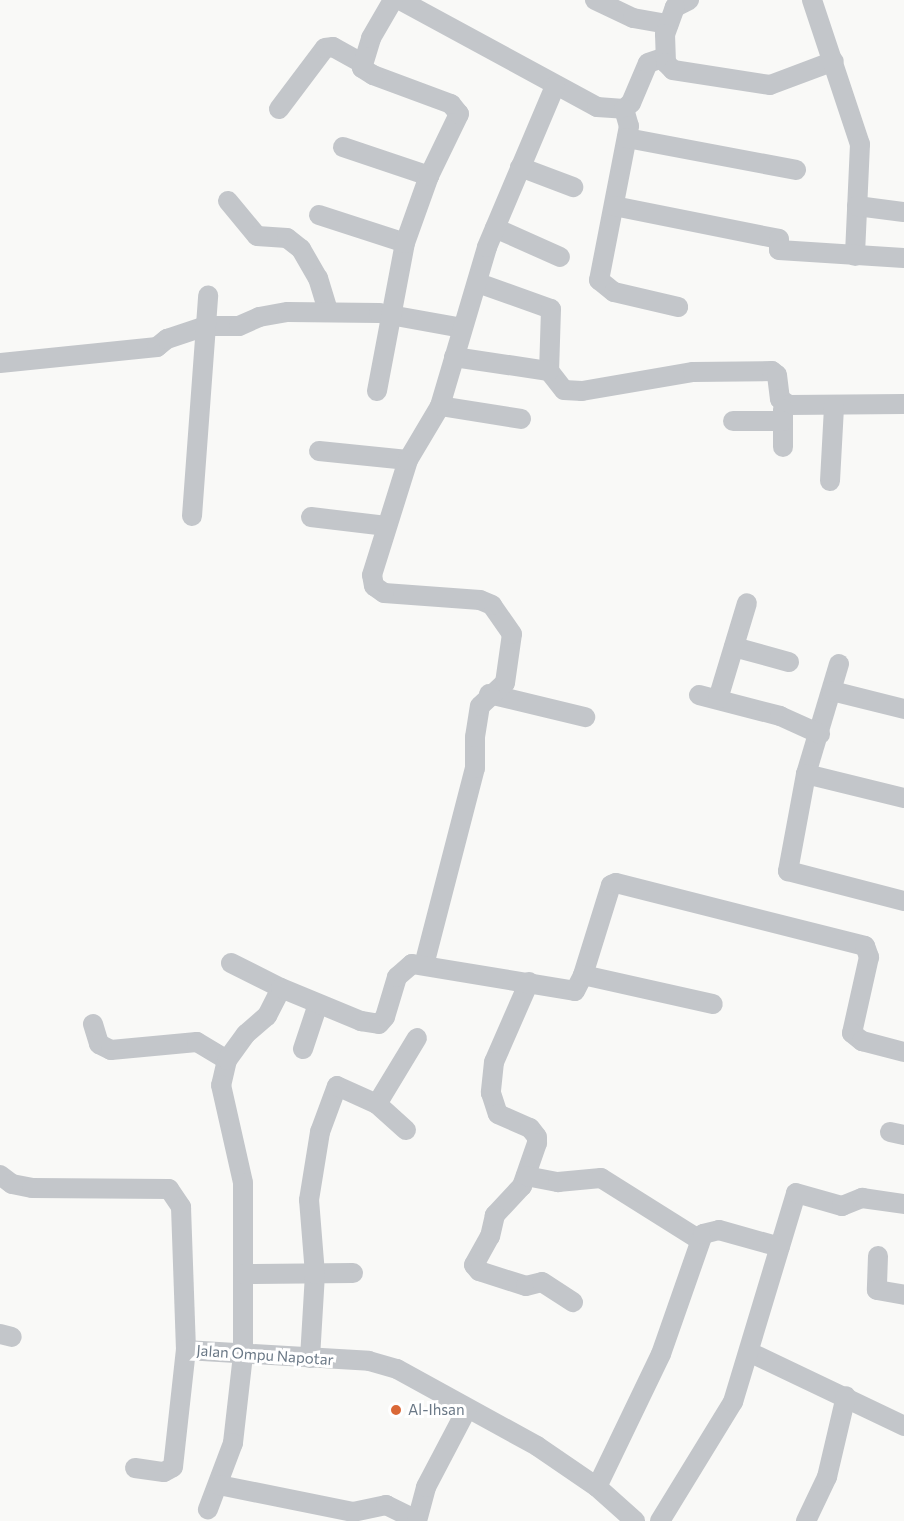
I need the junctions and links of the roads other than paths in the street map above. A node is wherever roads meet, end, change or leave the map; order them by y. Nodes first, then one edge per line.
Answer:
1 (393, 0) edge
2 (400, 0) edge
3 (595, 0) edge
4 (689, 0) edge
5 (812, 0) edge
6 (668, 24) junction
7 (665, 57) junction
8 (834, 61) junction
9 (362, 63) junction
10 (555, 86) junction
11 (279, 109) dead end
12 (624, 109) junction
13 (627, 138) junction
14 (343, 147) dead end
15 (520, 166) junction
16 (796, 170) dead end
17 (429, 176) junction
18 (573, 187) dead end
19 (228, 201) dead end
20 (614, 206) junction
21 (857, 206) junction
22 (904, 212) edge
23 (319, 215) dead end
24 (495, 228) junction
25 (405, 243) junction
26 (855, 256) junction
27 (560, 257) dead end
28 (904, 258) edge
29 (478, 283) junction
30 (208, 296) dead end
31 (678, 307) dead end
32 (328, 311) junction
33 (389, 315) junction
34 (206, 326) junction
35 (462, 328) junction
36 (454, 357) junction
37 (0, 363) edge
38 (549, 371) junction
39 (377, 391) dead end
40 (904, 404) edge
41 (440, 406) junction
42 (834, 406) junction
43 (783, 412) junction
44 (521, 419) dead end
45 (733, 421) dead end
46 (783, 447) dead end
47 (319, 451) dead end
48 (408, 460) junction
49 (830, 481) dead end
50 (192, 516) dead end
51 (311, 517) dead end
52 (386, 526) junction
53 (747, 603) dead end
54 (734, 646) junction
55 (789, 662) dead end
56 (839, 664) dead end
57 (832, 691) junction
58 (489, 694) junction
59 (904, 709) edge
60 (585, 717) dead end
61 (820, 734) junction
62 (806, 774) junction
63 (904, 798) edge
64 (904, 901) edge
65 (231, 963) dead end
66 (424, 965) junction
67 (583, 975) junction
68 (529, 982) junction
69 (281, 988) junction
70 (318, 1004) junction
71 (713, 1004) dead end
72 (93, 1024) dead end
73 (417, 1038) dead end
74 (303, 1049) dead end
75 (904, 1052) edge
76 (226, 1060) junction
77 (377, 1104) junction
78 (406, 1130) dead end
79 (0, 1175) edge
80 (526, 1176) junction
81 (904, 1204) edge
82 (700, 1240) junction
83 (780, 1247) junction
84 (878, 1256) dead end
85 (353, 1273) dead end
86 (244, 1274) junction
87 (315, 1274) junction
88 (904, 1295) edge
89 (573, 1302) dead end
90 (186, 1350) junction
91 (749, 1352) junction
92 (243, 1355) junction
93 (310, 1358) junction
94 (846, 1396) junction
95 (467, 1409) junction
96 (904, 1426) edge
97 (135, 1468) dead end
98 (219, 1485) junction
99 (597, 1487) junction
100 (208, 1509) dead end
101 (417, 1521) edge
102 (635, 1521) edge
103 (660, 1521) edge
104 (806, 1521) edge

1 - 9 street
2 - 10 street
3 - 6 street
4 - 6 street
5 - 8 street
6 - 7 street
7 - 8 street
7 - 12 street
8 - 21 street
9 - 11 street
9 - 17 street
10 - 12 street
10 - 15 street
12 - 13 street
13 - 16 street
13 - 20 street
14 - 17 street
15 - 18 street
15 - 24 street
17 - 25 street
19 - 32 street
20 - 26 street
20 - 31 street
21 - 22 street
21 - 26 street
23 - 25 street
24 - 27 street
24 - 29 street
25 - 33 street
26 - 28 street
29 - 35 street
29 - 38 street
30 - 34 street
32 - 33 street
32 - 34 street
33 - 35 street
33 - 39 street
34 - 37 street
34 - 50 street
35 - 36 street
36 - 38 street
36 - 41 street
38 - 43 street
40 - 42 street
41 - 44 street
41 - 48 street
42 - 43 street
42 - 49 street
43 - 45 street
43 - 46 street
47 - 48 street
48 - 52 street
51 - 52 street
52 - 58 street
53 - 54 street
54 - 55 street
54 - 61 street
56 - 57 street
57 - 59 street
57 - 61 street
58 - 60 street
58 - 66 street
61 - 62 street
62 - 63 street
62 - 64 street
65 - 69 street
66 - 68 street
66 - 70 street
67 - 68 street
67 - 71 street
67 - 75 street
68 - 80 street
69 - 70 street
69 - 76 street
70 - 74 street
72 - 76 street
73 - 77 street
76 - 86 street
77 - 78 street
77 - 87 street
79 - 90 street, Jalan Ompu Napotar
80 - 82 street
80 - 89 street
81 - 83 street
82 - 83 street
82 - 99 street
83 - 91 street
84 - 88 street
85 - 87 street
86 - 87 street
86 - 92 street
87 - 93 street
90 - 92 street, Jalan Ompu Napotar
90 - 97 street
91 - 94 street
91 - 103 street
92 - 93 street, Jalan Ompu Napotar
92 - 98 street
93 - 95 street, Jalan Ompu Napotar
94 - 96 street
94 - 104 street
95 - 99 street, Jalan Ompu Napotar
95 - 101 street
98 - 100 street
98 - 101 street
99 - 102 street, Jalan Ompu Napotar

